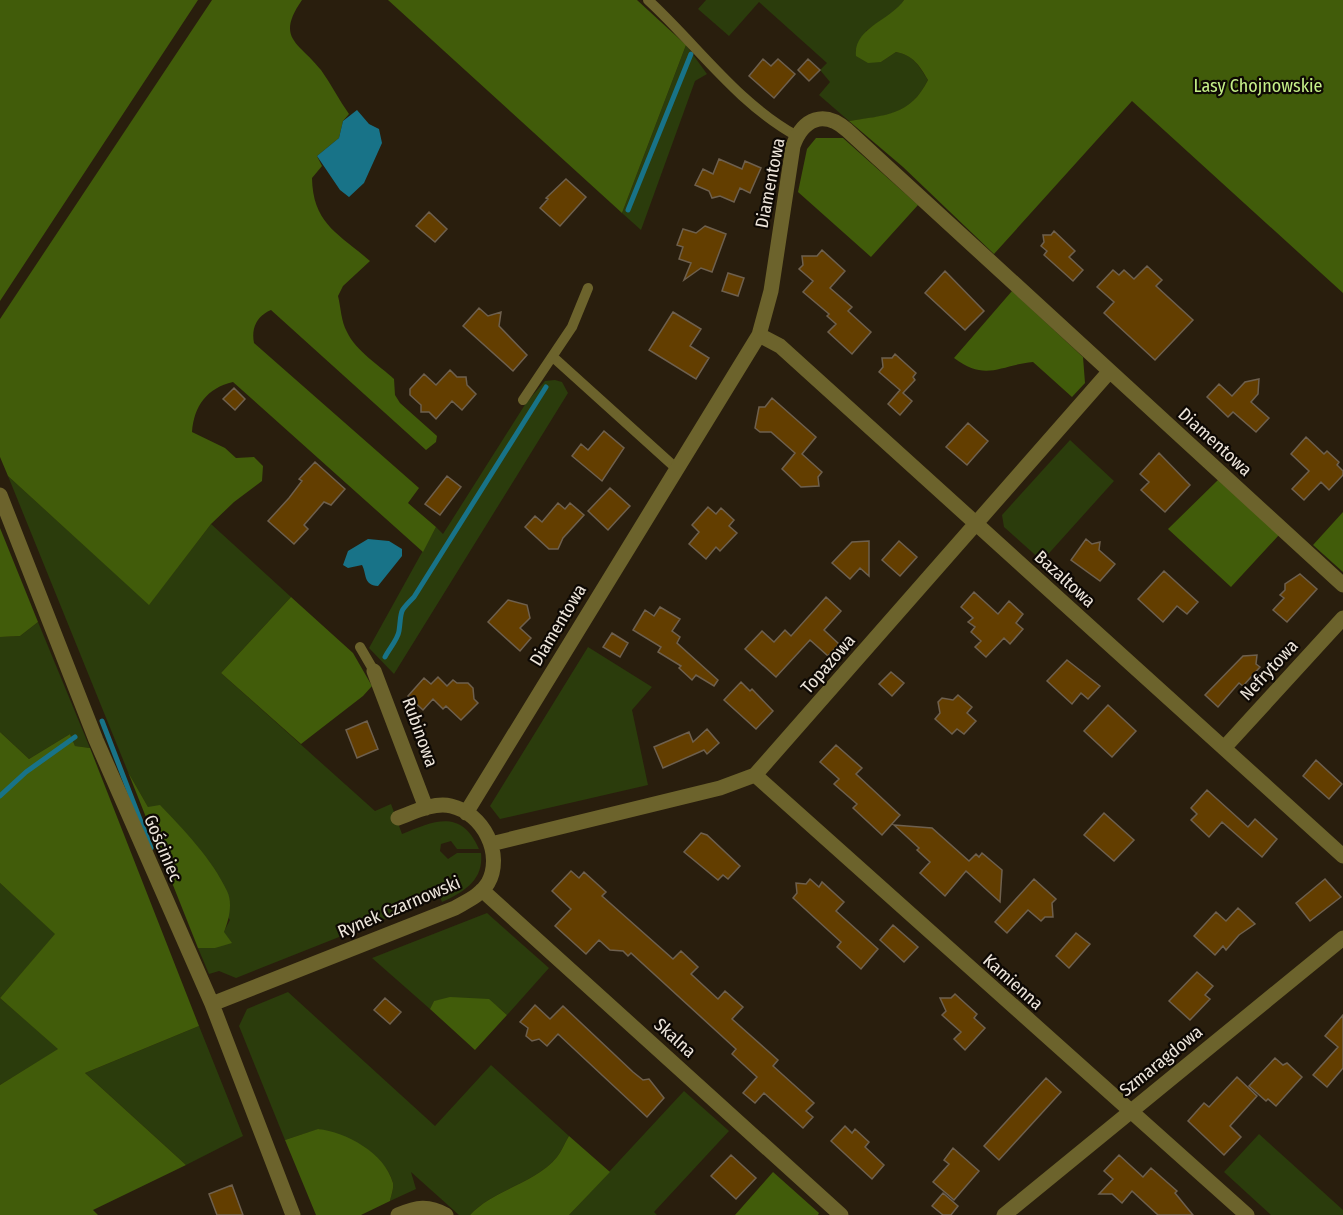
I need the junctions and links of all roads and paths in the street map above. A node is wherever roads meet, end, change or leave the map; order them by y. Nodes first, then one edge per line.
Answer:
1 (648, 0) edge
2 (797, 136) junction
3 (588, 288) dead end
4 (759, 335) junction
5 (553, 357) junction
6 (1109, 372) junction
7 (523, 400) dead end
8 (677, 469) junction
9 (0, 495) edge
10 (976, 524) junction
11 (1343, 585) edge
12 (1343, 618) edge
13 (360, 647) dead end
14 (374, 671) joint
15 (1224, 748) junction
16 (755, 775) junction
17 (426, 807) junction
18 (466, 813) junction
19 (398, 818) dead end
20 (491, 844) junction
21 (1343, 856) edge
22 (482, 890) junction
23 (1343, 938) edge
24 (212, 1004) junction
25 (1130, 1111) junction
26 (293, 1215) edge
27 (398, 1215) edge
28 (446, 1215) edge
29 (841, 1215) edge
30 (1004, 1215) edge
31 (1247, 1215) edge

1 - 2 lane
2 - 4 street, Diamentowa
2 - 6 street, Diamentowa
3 - 5 lane
4 - 8 street, Diamentowa
4 - 10 street, Bazaltowa
5 - 7 lane
5 - 8 lane
6 - 10 street, Topazowa
6 - 11 street, Diamentowa
8 - 18 street, Diamentowa
9 - 24 street, Gościniec
10 - 15 street, Bazaltowa
10 - 16 street, Topazowa
12 - 15 street, Nefrytowa
13 - 14 lane
14 - 17 street, Rubinowa
15 - 21 street, Bazaltowa
16 - 20 street, Topazowa
16 - 25 street, Kamienna
17 - 18 street
17 - 19 street
18 - 20 street
20 - 22 street, Rynek Czarnowski
22 - 24 street, Rynek Czarnowski
22 - 29 street, Skalna
23 - 25 street, Szmaragdowa
24 - 26 street, Gościniec
25 - 30 street, Szmaragdowa
25 - 31 street, Kamienna
27 - 28 street

